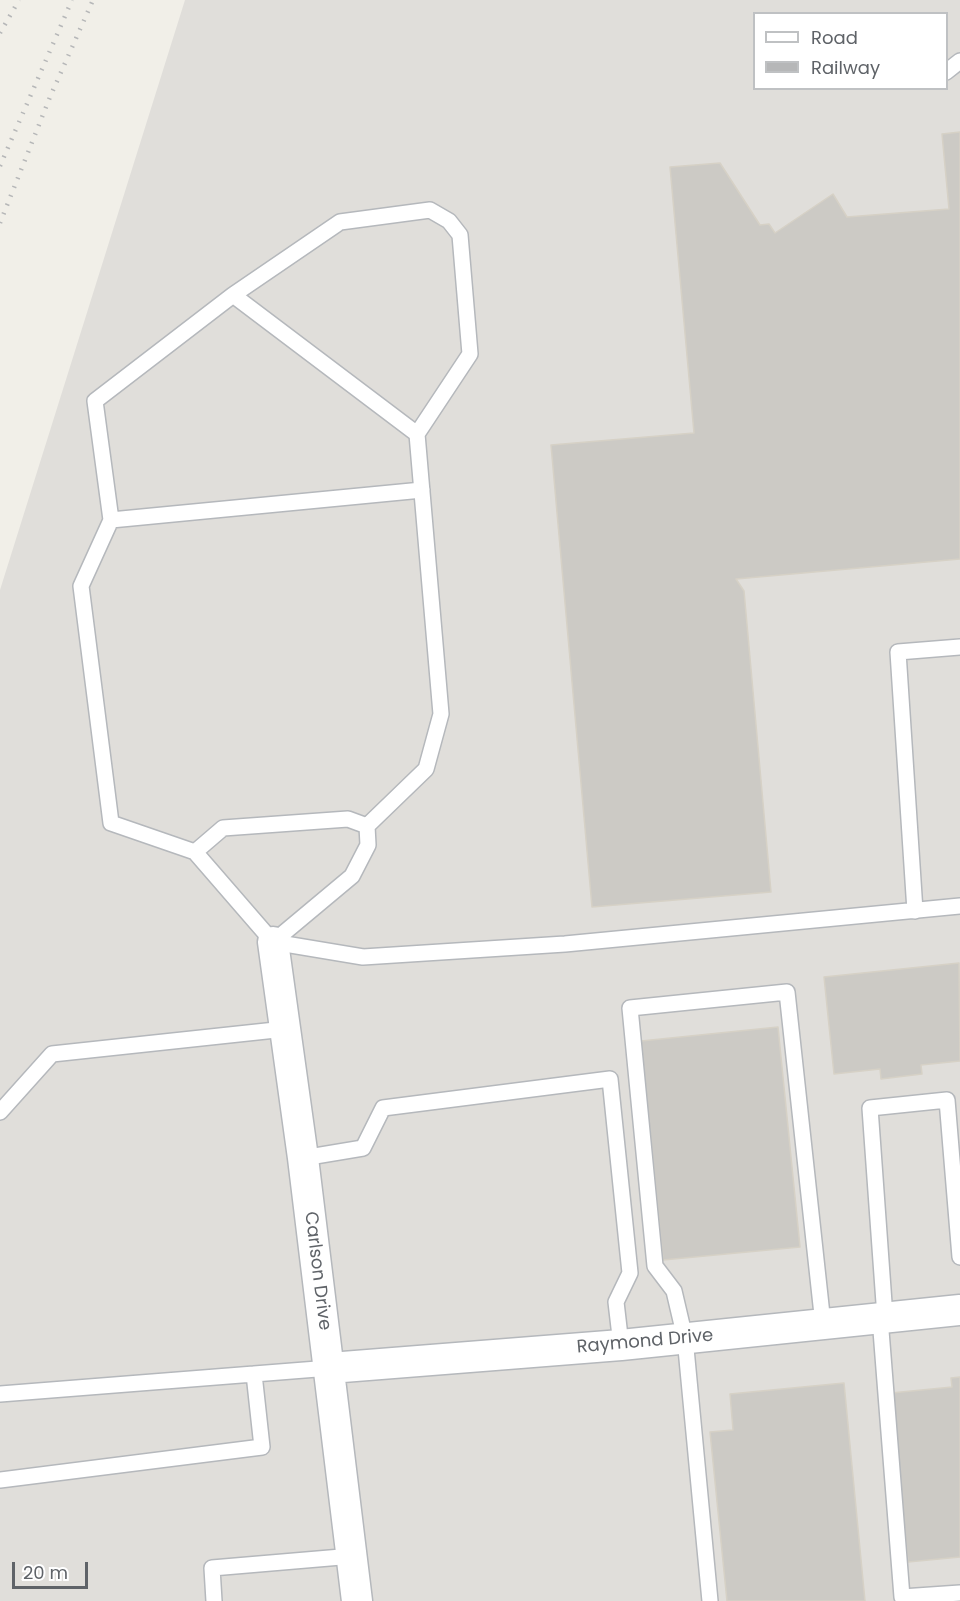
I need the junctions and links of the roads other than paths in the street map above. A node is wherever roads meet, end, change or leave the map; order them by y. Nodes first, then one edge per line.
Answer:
1 (233, 295) junction
2 (417, 434) junction
3 (422, 490) junction
4 (111, 520) junction
5 (960, 647) edge
6 (367, 826) junction
7 (195, 852) junction
8 (960, 906) edge
9 (915, 910) junction
10 (273, 942) junction
11 (285, 1029) junction
12 (0, 1112) edge
13 (303, 1158) junction
14 (960, 1257) edge
15 (960, 1310) edge
16 (882, 1318) junction
17 (823, 1324) junction
18 (684, 1338) junction
19 (621, 1345) junction
20 (330, 1368) junction
21 (254, 1374) junction
22 (0, 1394) edge
23 (0, 1480) edge
24 (352, 1556) junction
25 (960, 1593) edge
26 (214, 1601) edge
27 (357, 1601) edge
28 (710, 1601) edge

1 - 2 lane
1 - 2 lane
1 - 4 lane
2 - 3 lane
3 - 4 lane
3 - 6 lane
4 - 7 lane
5 - 9 lane
6 - 7 lane
6 - 10 lane
7 - 10 lane
8 - 9 lane
9 - 10 lane
10 - 11 street, Carlson Drive
11 - 12 lane
11 - 13 street, Carlson Drive
13 - 19 lane
13 - 20 street, Carlson Drive
14 - 16 lane
15 - 16 street, Raymond Drive
16 - 17 street, Raymond Drive
16 - 25 lane
17 - 18 street, Raymond Drive
17 - 18 lane
18 - 19 street, Raymond Drive
18 - 28 lane
19 - 20 street, Raymond Drive
20 - 21 lane
20 - 24 street, Carlson Drive
21 - 22 lane
21 - 23 lane
24 - 26 lane
24 - 27 street, Carlson Drive

